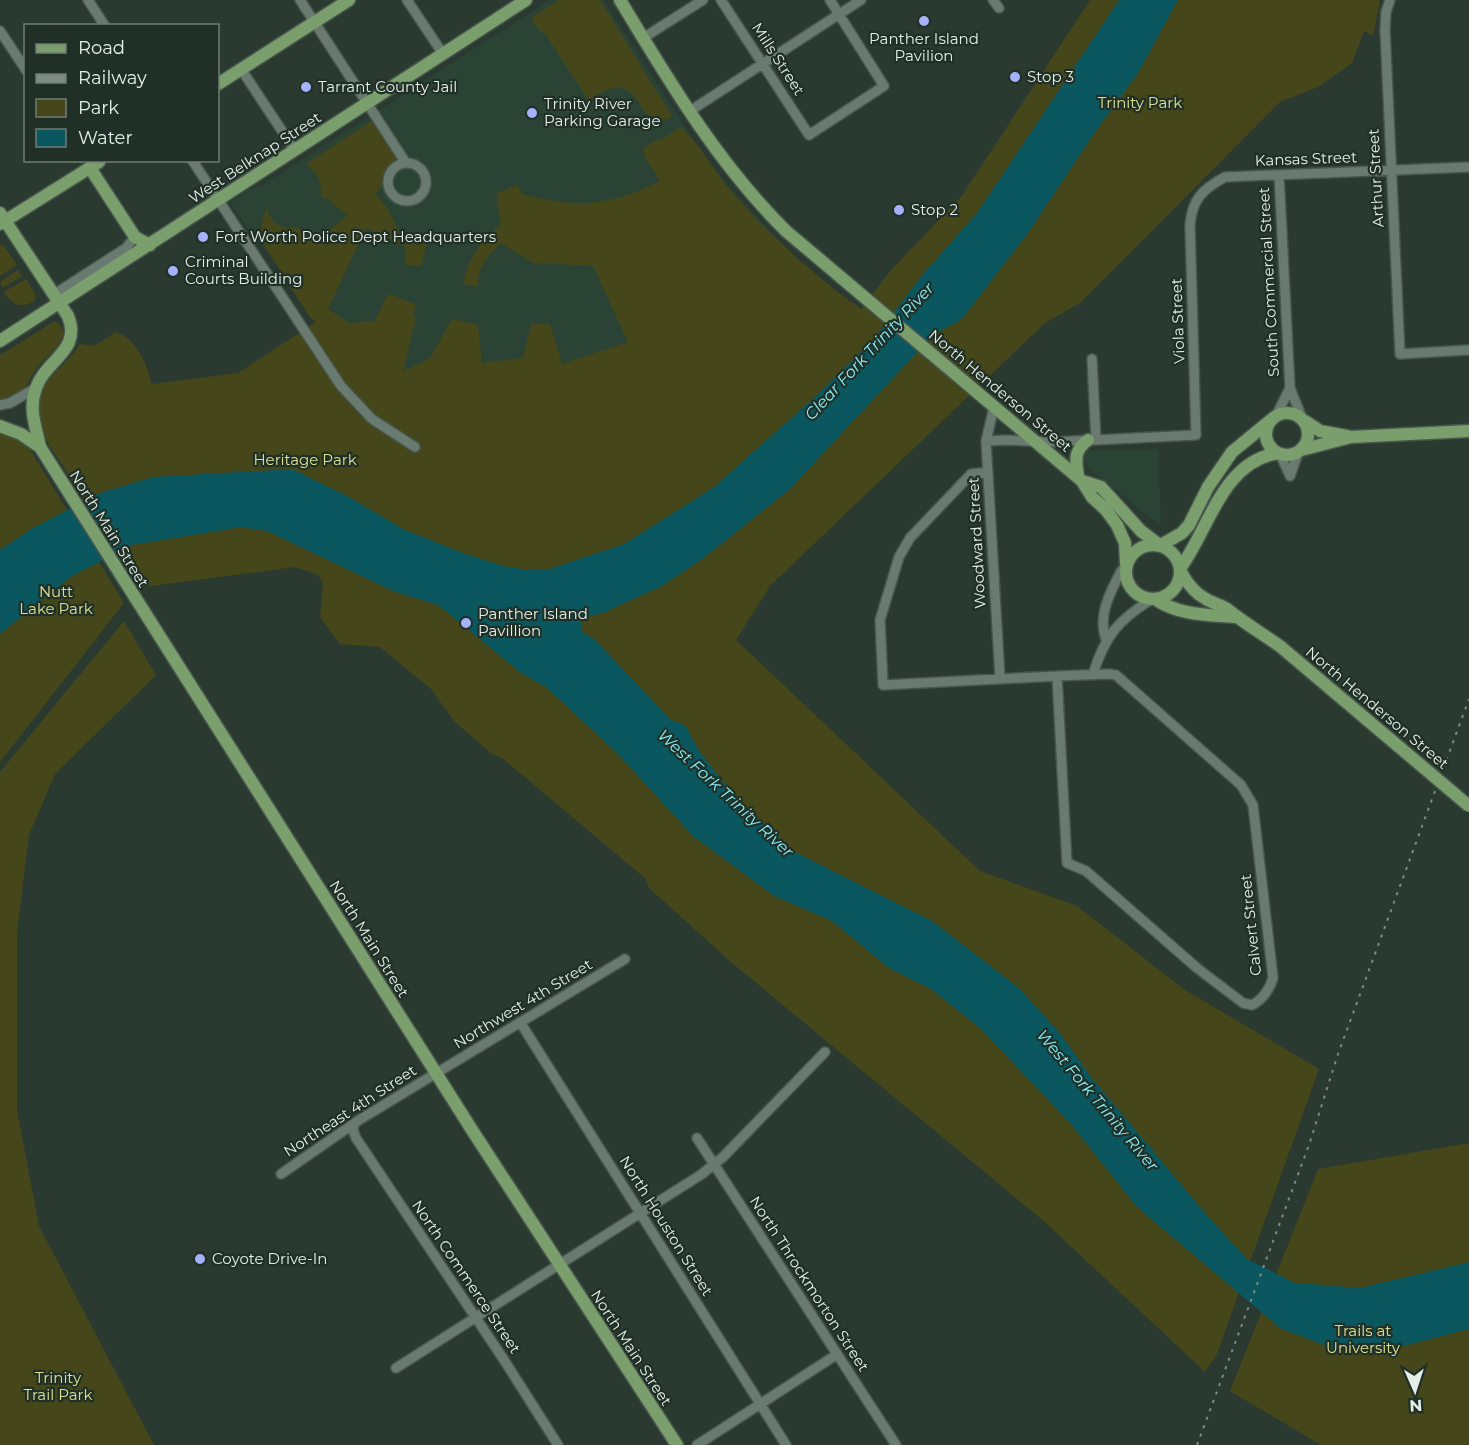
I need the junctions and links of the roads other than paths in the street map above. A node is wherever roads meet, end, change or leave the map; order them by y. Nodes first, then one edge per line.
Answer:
1 (88, 0) edge
2 (300, 0) edge
3 (349, 0) edge
4 (407, 0) edge
5 (620, 0) edge
6 (703, 0) edge
7 (721, 0) edge
8 (830, 0) edge
9 (861, 0) edge
10 (1390, 0) edge
11 (519, 2) edge
12 (839, 14) junction
13 (315, 22) junction
14 (104, 24) edge
15 (0, 31) edge
16 (643, 38) junction
17 (443, 54) junction
18 (763, 64) junction
19 (24, 67) edge
20 (241, 69) junction
21 (219, 83) edge
22 (367, 103) junction
23 (690, 111) junction
24 (294, 149) junction
25 (193, 162) edge
26 (91, 163) edge
27 (406, 163) junction
28 (1469, 167) edge
29 (1391, 170) junction
30 (1279, 175) junction
31 (218, 200) junction
32 (1193, 206) joint
33 (2, 219) edge
34 (135, 237) junction
35 (150, 245) junction
36 (56, 299) junction
37 (0, 341) edge
38 (1469, 350) edge
39 (1092, 359) dead end
40 (36, 388) junction
41 (1290, 388) junction
42 (0, 405) edge
43 (994, 407) junction
44 (1273, 418) junction
45 (1303, 419) junction
46 (0, 426) edge
47 (1469, 431) edge
48 (1351, 437) junction
49 (1035, 440) junction
50 (1092, 440) junction
51 (986, 441) junction
52 (415, 447) dead end
53 (40, 448) junction
54 (1299, 452) junction
55 (1279, 454) junction
56 (988, 472) junction
57 (1080, 479) junction
58 (1160, 545) junction
59 (1126, 565) junction
60 (1181, 569) junction
61 (1154, 599) junction
62 (1234, 616) junction
63 (1106, 639) junction
64 (1092, 674) junction
65 (1057, 676) junction
66 (1000, 678) junction
67 (1469, 806) edge
68 (625, 959) dead end
69 (520, 1022) junction
70 (825, 1052) dead end
71 (436, 1074) junction
72 (354, 1125) junction
73 (697, 1138) dead end
74 (714, 1164) junction
75 (280, 1174) dead end
76 (640, 1213) junction
77 (560, 1266) junction
78 (476, 1317) junction
79 (836, 1355) junction
80 (396, 1368) dead end
81 (760, 1404) junction
82 (558, 1445) edge
83 (677, 1445) edge
84 (697, 1445) edge
85 (786, 1445) edge
86 (896, 1445) edge

1 - 14 street
2 - 13 street
3 - 13 main road
4 - 17 street
5 - 16 main road, North Henderson Street
6 - 16 street
7 - 18 street, Mills Street
8 - 12 street
9 - 12 street
10 - 29 street, Arthur Street
11 - 17 main road, West Belknap Street
12 - 18 street
12 - 18 street, Mills Street
13 - 20 main road
13 - 22 street
15 - 19 street
16 - 23 main road, North Henderson Street
17 - 22 main road, West Belknap Street
18 - 23 street
20 - 21 main road
20 - 24 street
22 - 24 main road, West Belknap Street
22 - 27 street
23 - 43 main road, North Henderson Street
24 - 31 main road, West Belknap Street
25 - 31 street
26 - 33 main road
26 - 34 main road
27 - 27 street
28 - 29 street, Kansas Street
29 - 30 street, Kansas Street
29 - 38 street, Arthur Street
30 - 32 street, Kansas Street
30 - 41 street, South Commercial Street
31 - 35 main road, West Belknap Street
31 - 52 street
32 - 50 street, Viola Street
33 - 36 main road
34 - 35 main road
34 - 36 street
35 - 36 main road, West Belknap Street
36 - 37 main road, West Belknap Street
36 - 40 main road
39 - 50 street
40 - 42 street
40 - 53 main road
41 - 44 street, South Commercial Street
41 - 45 street, South Commercial Street
43 - 49 main road, North Henderson Street
43 - 51 street, Woodward Street
44 - 45 main road
44 - 55 main road
44 - 58 main road
45 - 48 main road
45 - 54 main road
46 - 53 main road
47 - 48 main road
48 - 54 main road
49 - 50 street
49 - 51 street
49 - 57 main road, North Henderson Street
50 - 57 main road
51 - 56 street, Woodward Street
53 - 71 main road, North Main Street
54 - 55 main road
54 - 55 street
55 - 60 main road
56 - 66 street, Woodward Street
56 - 66 street, Calvert Street
57 - 58 main road, North Henderson Street
57 - 59 main road, North Henderson Street
58 - 59 main road
58 - 60 main road
59 - 61 main road
59 - 63 street
60 - 61 main road
60 - 62 main road, North Henderson Street
61 - 62 main road, North Henderson Street
61 - 63 street
62 - 67 main road, North Henderson Street, bridge
63 - 64 street
64 - 65 street, Calvert Street
64 - 65 street, Calvert Street
65 - 66 street, Calvert Street
68 - 69 street, Northwest 4th Street
69 - 71 street, Northwest 4th Street
69 - 76 street, North Houston Street
70 - 74 street
71 - 72 street, Northeast 4th Street
71 - 77 main road, North Main Street
72 - 75 street, Northeast 4th Street
72 - 78 street, North Commerce Street
73 - 74 street, North Throckmorton Street
74 - 76 street
74 - 79 street, North Throckmorton Street
76 - 77 street
76 - 81 street, North Houston Street
77 - 78 street
77 - 83 main road, North Main Street
78 - 80 street
78 - 82 street, North Commerce Street
79 - 81 street
79 - 86 street, North Throckmorton Street
81 - 84 street
81 - 85 street, North Houston Street

